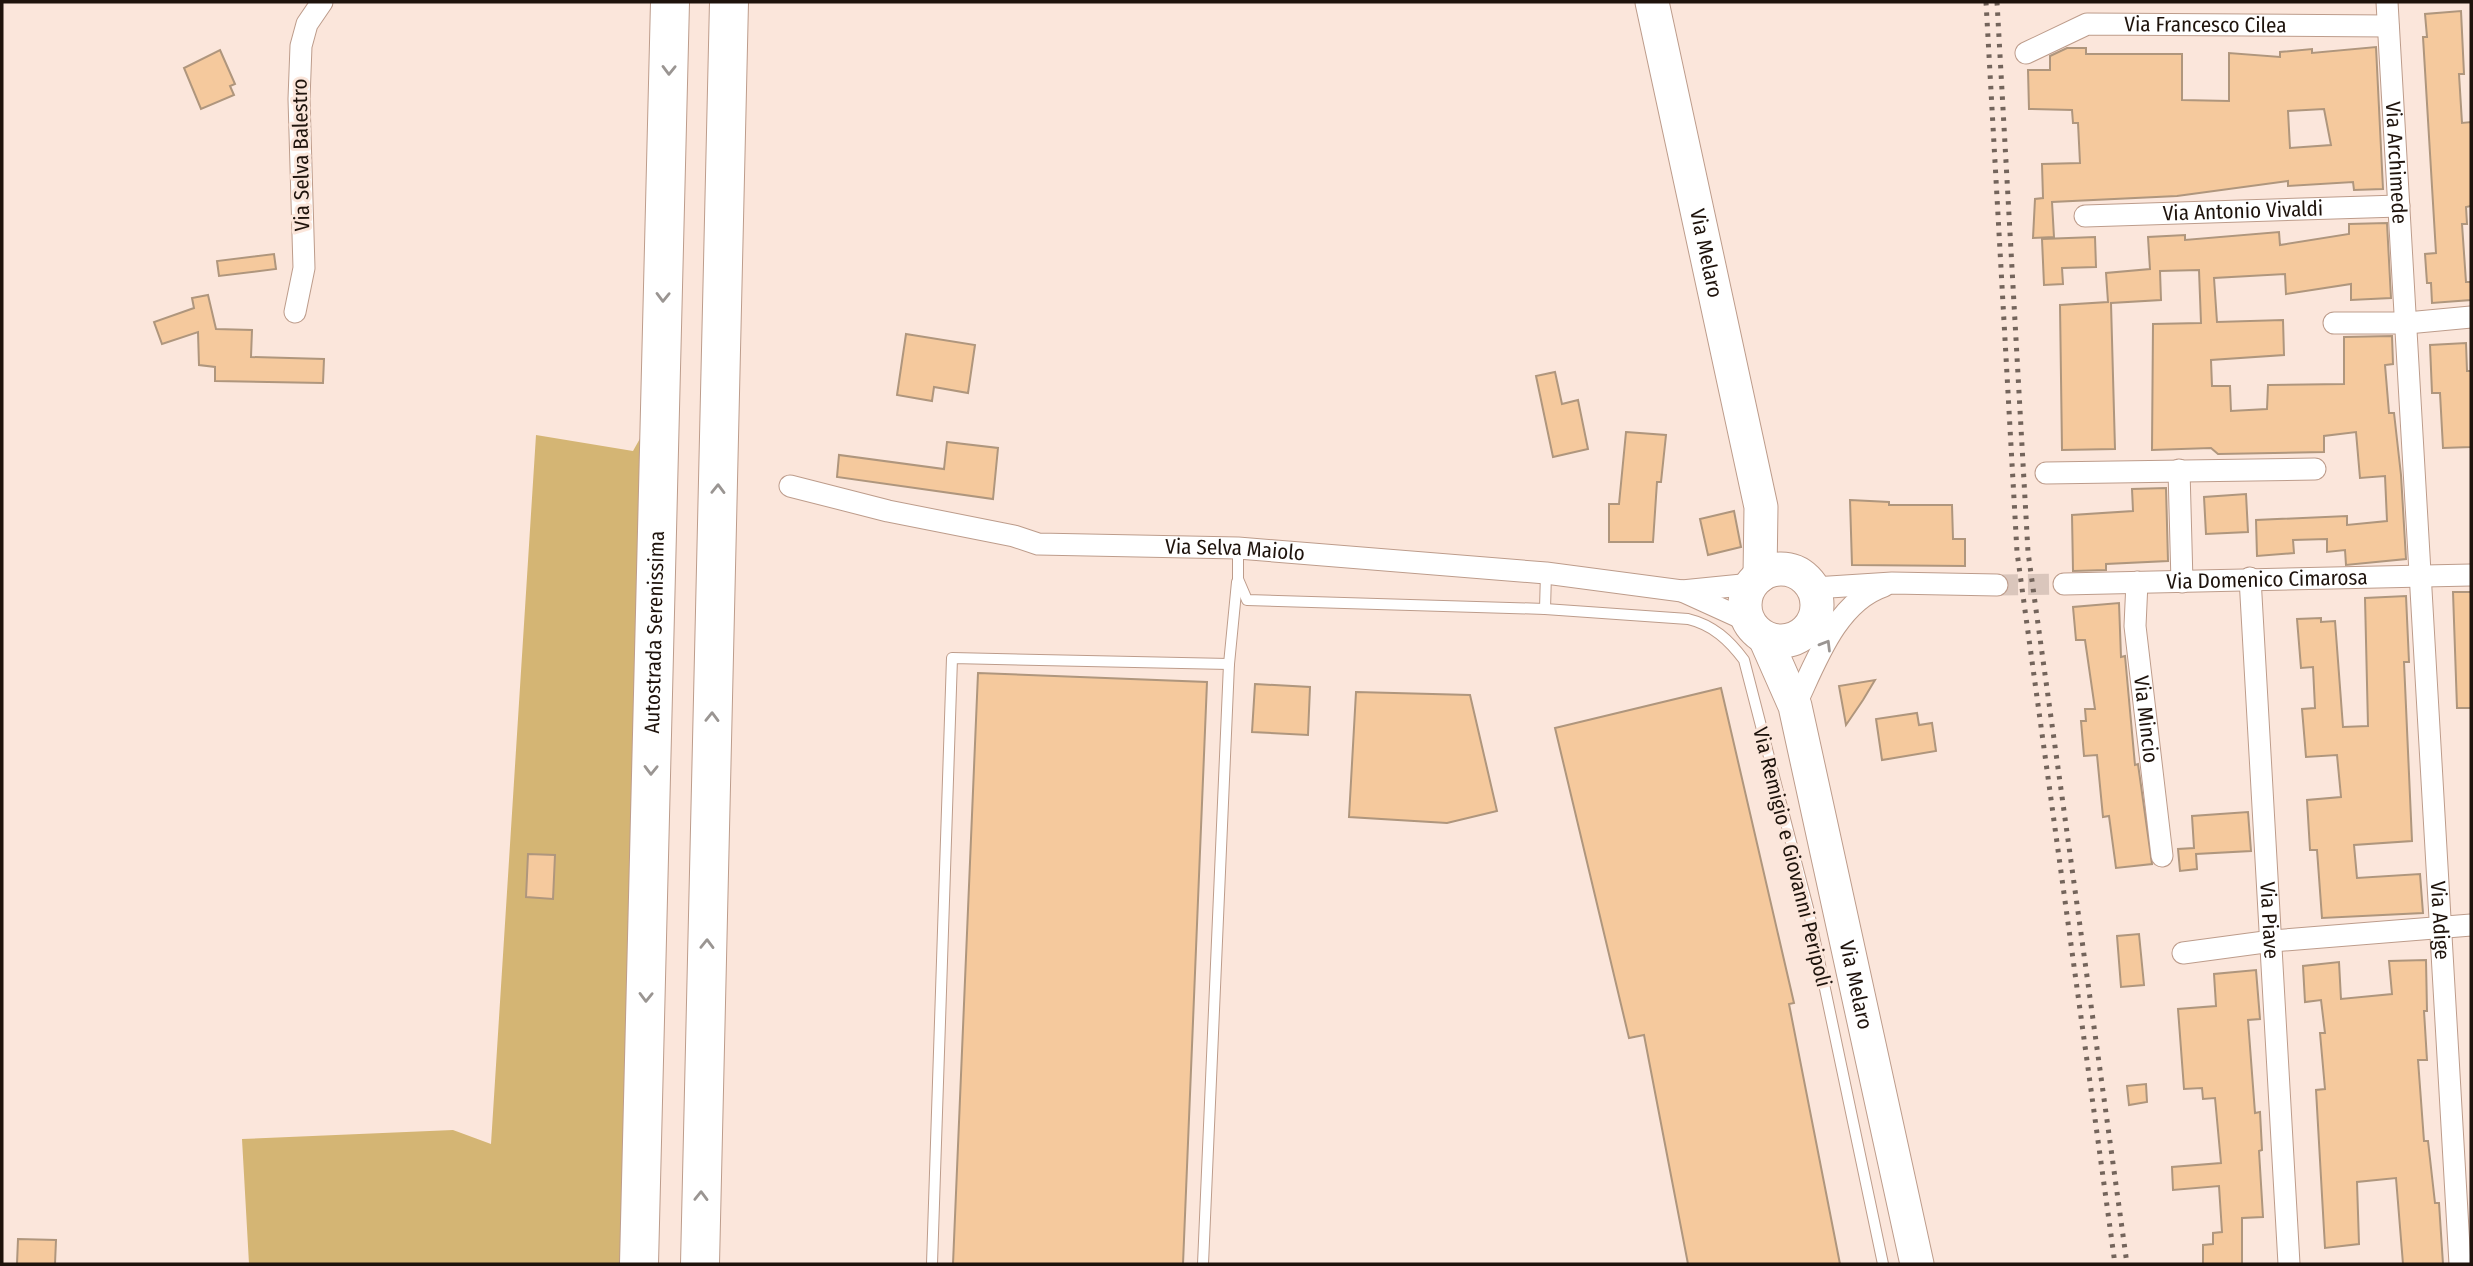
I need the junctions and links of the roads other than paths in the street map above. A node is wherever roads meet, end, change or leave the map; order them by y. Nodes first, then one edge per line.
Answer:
1 (322, 2) edge
2 (670, 2) edge
3 (729, 2) edge
4 (1652, 2) edge
5 (2387, 2) edge
6 (2388, 26) junction
7 (2026, 53) dead end
8 (2399, 206) junction
9 (2085, 216) dead end
10 (295, 312) dead end
11 (2471, 317) edge
12 (2334, 323) dead end
13 (2407, 323) junction
14 (2315, 469) dead end
15 (2179, 470) junction
16 (2046, 473) dead end
17 (790, 486) dead end
18 (1238, 548) junction
19 (1546, 573) junction
20 (2471, 575) edge
21 (2423, 577) junction
22 (2250, 578) junction
23 (1238, 579) junction
24 (1779, 580) junction
25 (2137, 582) junction
26 (2182, 582) junction
27 (1892, 583) junction
28 (2064, 584) tunnel mouth
29 (1997, 585) tunnel mouth
30 (1682, 592) junction
31 (1545, 610) junction
32 (1814, 623) junction
33 (1756, 629) junction
34 (1229, 664) junction
35 (1795, 706) junction
36 (2162, 856) dead end
37 (2471, 925) edge
38 (2439, 926) junction
39 (2272, 941) junction
40 (2183, 953) dead end
41 (639, 1264) edge
42 (700, 1264) edge
43 (932, 1264) edge
44 (1203, 1264) edge
45 (1883, 1264) edge
46 (1917, 1264) edge
47 (2289, 1264) edge
48 (2460, 1264) edge

1 - 10 street, Via Selva Balestro
2 -> 41 highway, Autostrada Serenissima
42 -> 3 highway
4 - 24 main road, Via Melaro
5 - 6 street, Via Archimede
6 - 7 street, Via Francesco Cilea
6 - 8 street, Via Archimede
8 - 9 street, Via Antonio Vivaldi
8 - 13 street, Via Archimede
11 - 13 street
12 - 13 street
13 - 21 street, Via Archimede
14 - 15 street
15 - 16 street
15 - 26 street
17 - 18 street, Via Selva Maiolo
18 - 19 street, Via Selva Maiolo
18 - 23 lane
19 - 30 street, Via Selva Maiolo
19 - 31 lane
20 - 21 street, Via Domenico Cimarosa
21 - 22 street, Via Domenico Cimarosa
21 - 38 street, Via Adige
22 - 26 street, Via Domenico Cimarosa
22 - 39 street, Via Piave
23 - 31 lane, Via Remigio e Giovanni Peripoli
23 - 34 lane
24 - 27 street
24 - 30 street, Via Selva Maiolo
24 - 32 main road, Via Melaro
24 - 33 main road, Via Melaro
25 - 26 street, Via Domenico Cimarosa
25 - 28 street, Via Domenico Cimarosa
25 - 36 street, Via Mincio
27 - 29 street
35 -> 27 street
30 - 33 street, Via Selva Maiolo
31 - 45 lane, Via Remigio e Giovanni Peripoli
32 - 33 main road
32 - 35 main road, Via Melaro
33 - 35 main road, Via Melaro
34 - 43 lane
34 - 44 lane
35 - 46 main road, Via Melaro
37 - 38 street
38 - 39 street
38 - 48 street, Via Adige
39 - 40 street
39 - 47 street, Via Piave

